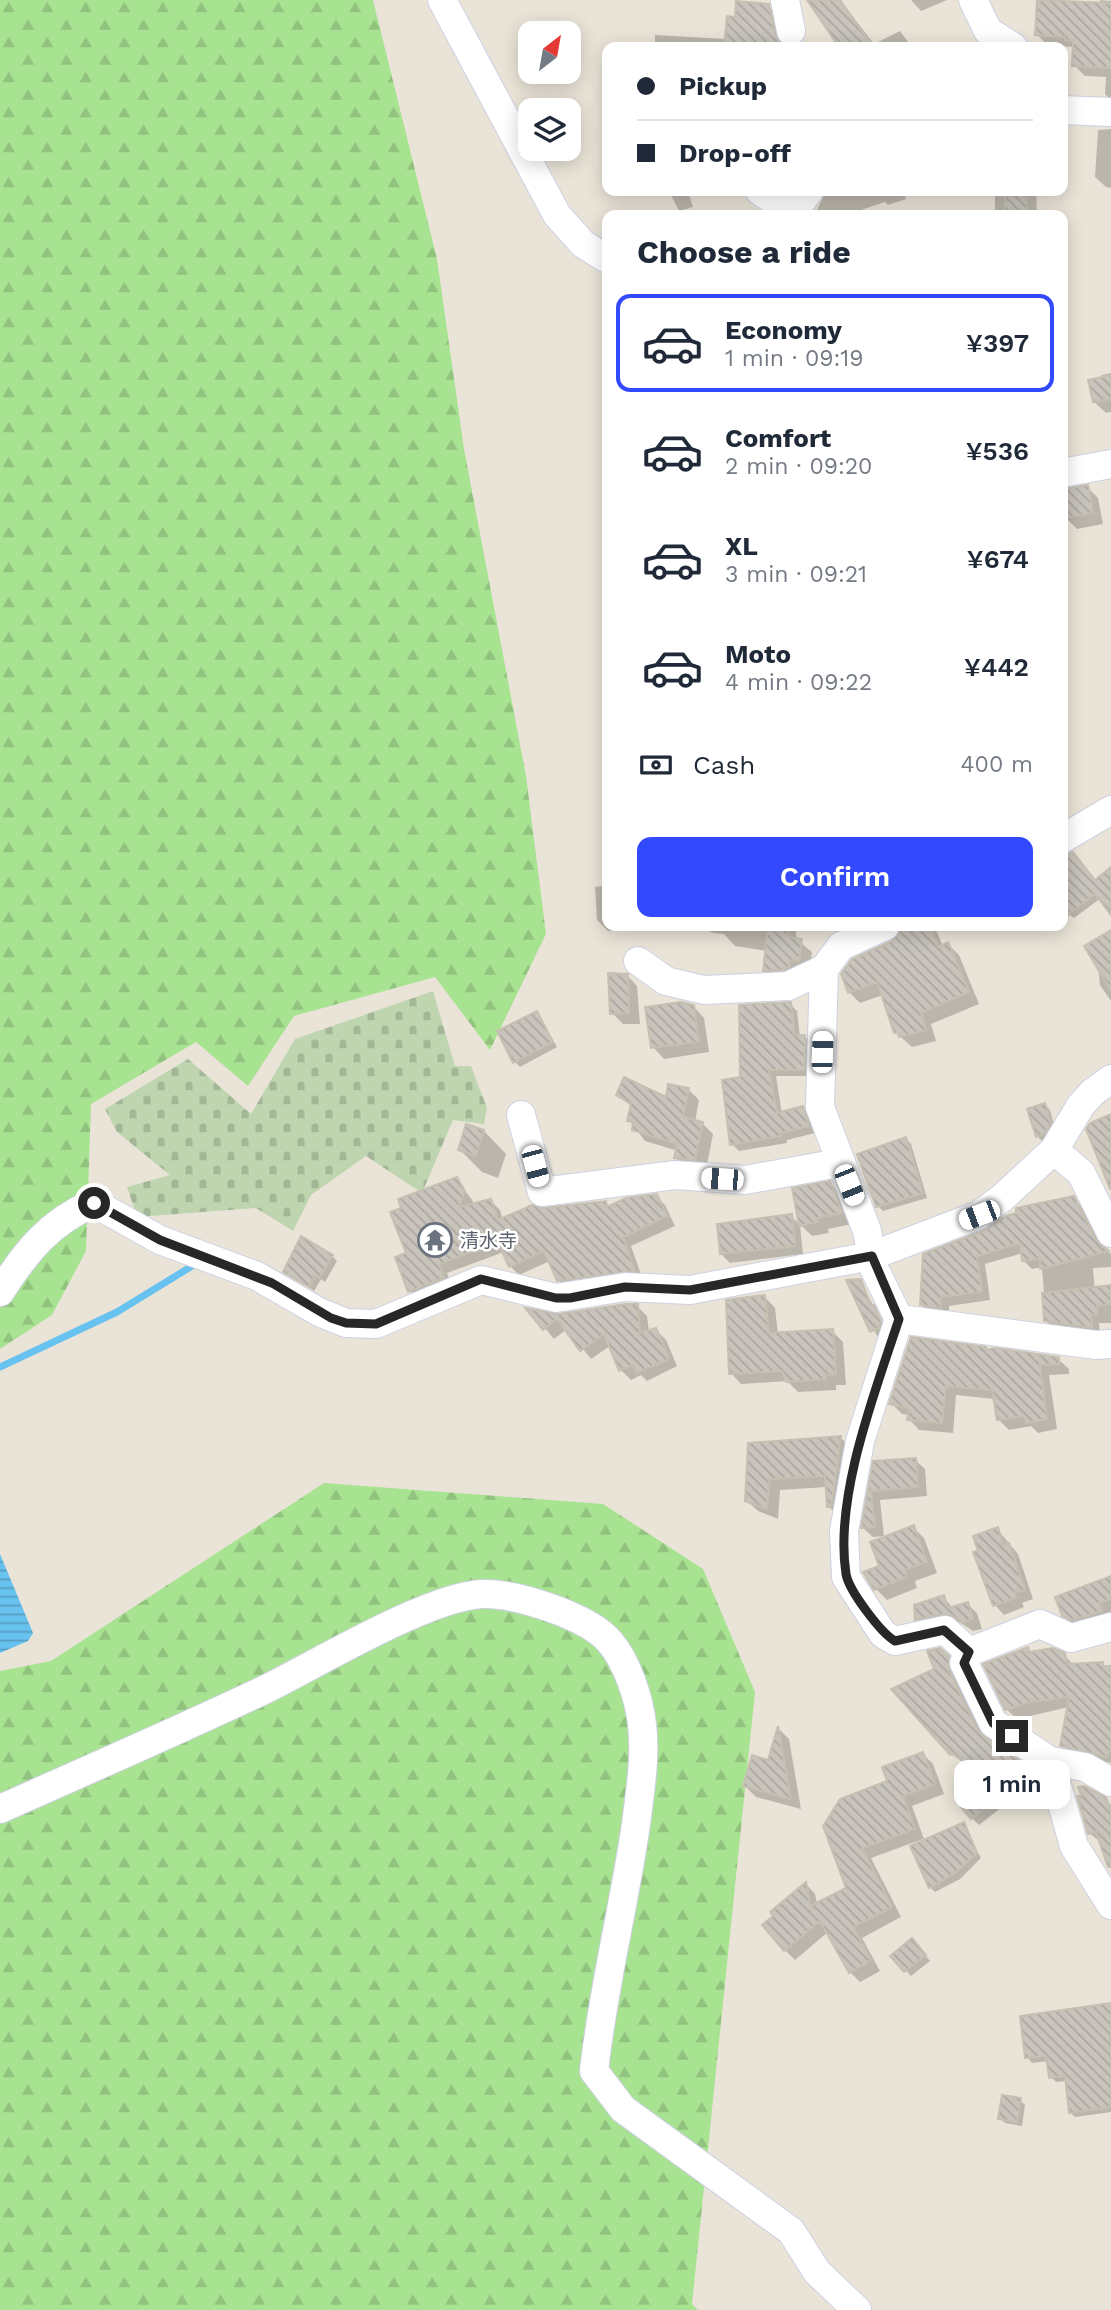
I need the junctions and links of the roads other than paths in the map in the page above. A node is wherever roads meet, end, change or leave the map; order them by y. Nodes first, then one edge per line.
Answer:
1 (442, 0) edge
2 (785, 0) edge
3 (973, 0) edge
4 (791, 31) dead end
5 (1005, 42) edge
6 (1068, 110) edge
7 (1111, 112) edge
8 (805, 196) edge
9 (769, 203) edge
10 (602, 257) edge
11 (1111, 464) edge
12 (1068, 472) edge
13 (1111, 810) edge
14 (1068, 835) edge
15 (874, 931) edge
16 (638, 961) dead end
17 (824, 970) junction
18 (1111, 1079) edge
19 (521, 1115) dead end
20 (1060, 1154) junction
21 (839, 1163) junction
22 (1111, 1233) edge
23 (872, 1256) junction
24 (0, 1292) edge
25 (899, 1319) junction
26 (1111, 1344) edge
27 (1111, 1627) edge
28 (969, 1652) junction
29 (1050, 1761) junction
30 (1111, 1782) edge
31 (0, 1810) edge
32 (1111, 1905) edge
33 (857, 2310) edge

1 - 10 street
2 - 4 street
3 - 5 street
6 - 7 street
8 - 9 street
11 - 12 street
13 - 14 street
15 - 17 street
16 - 17 street
17 - 21 street
18 - 20 street
19 - 21 street
20 - 22 street
20 - 23 street
21 - 23 street
23 - 24 street
23 - 25 street
25 - 26 street
25 - 28 street
27 - 28 street
28 - 29 street
29 - 30 street
29 - 32 street
31 - 33 street

